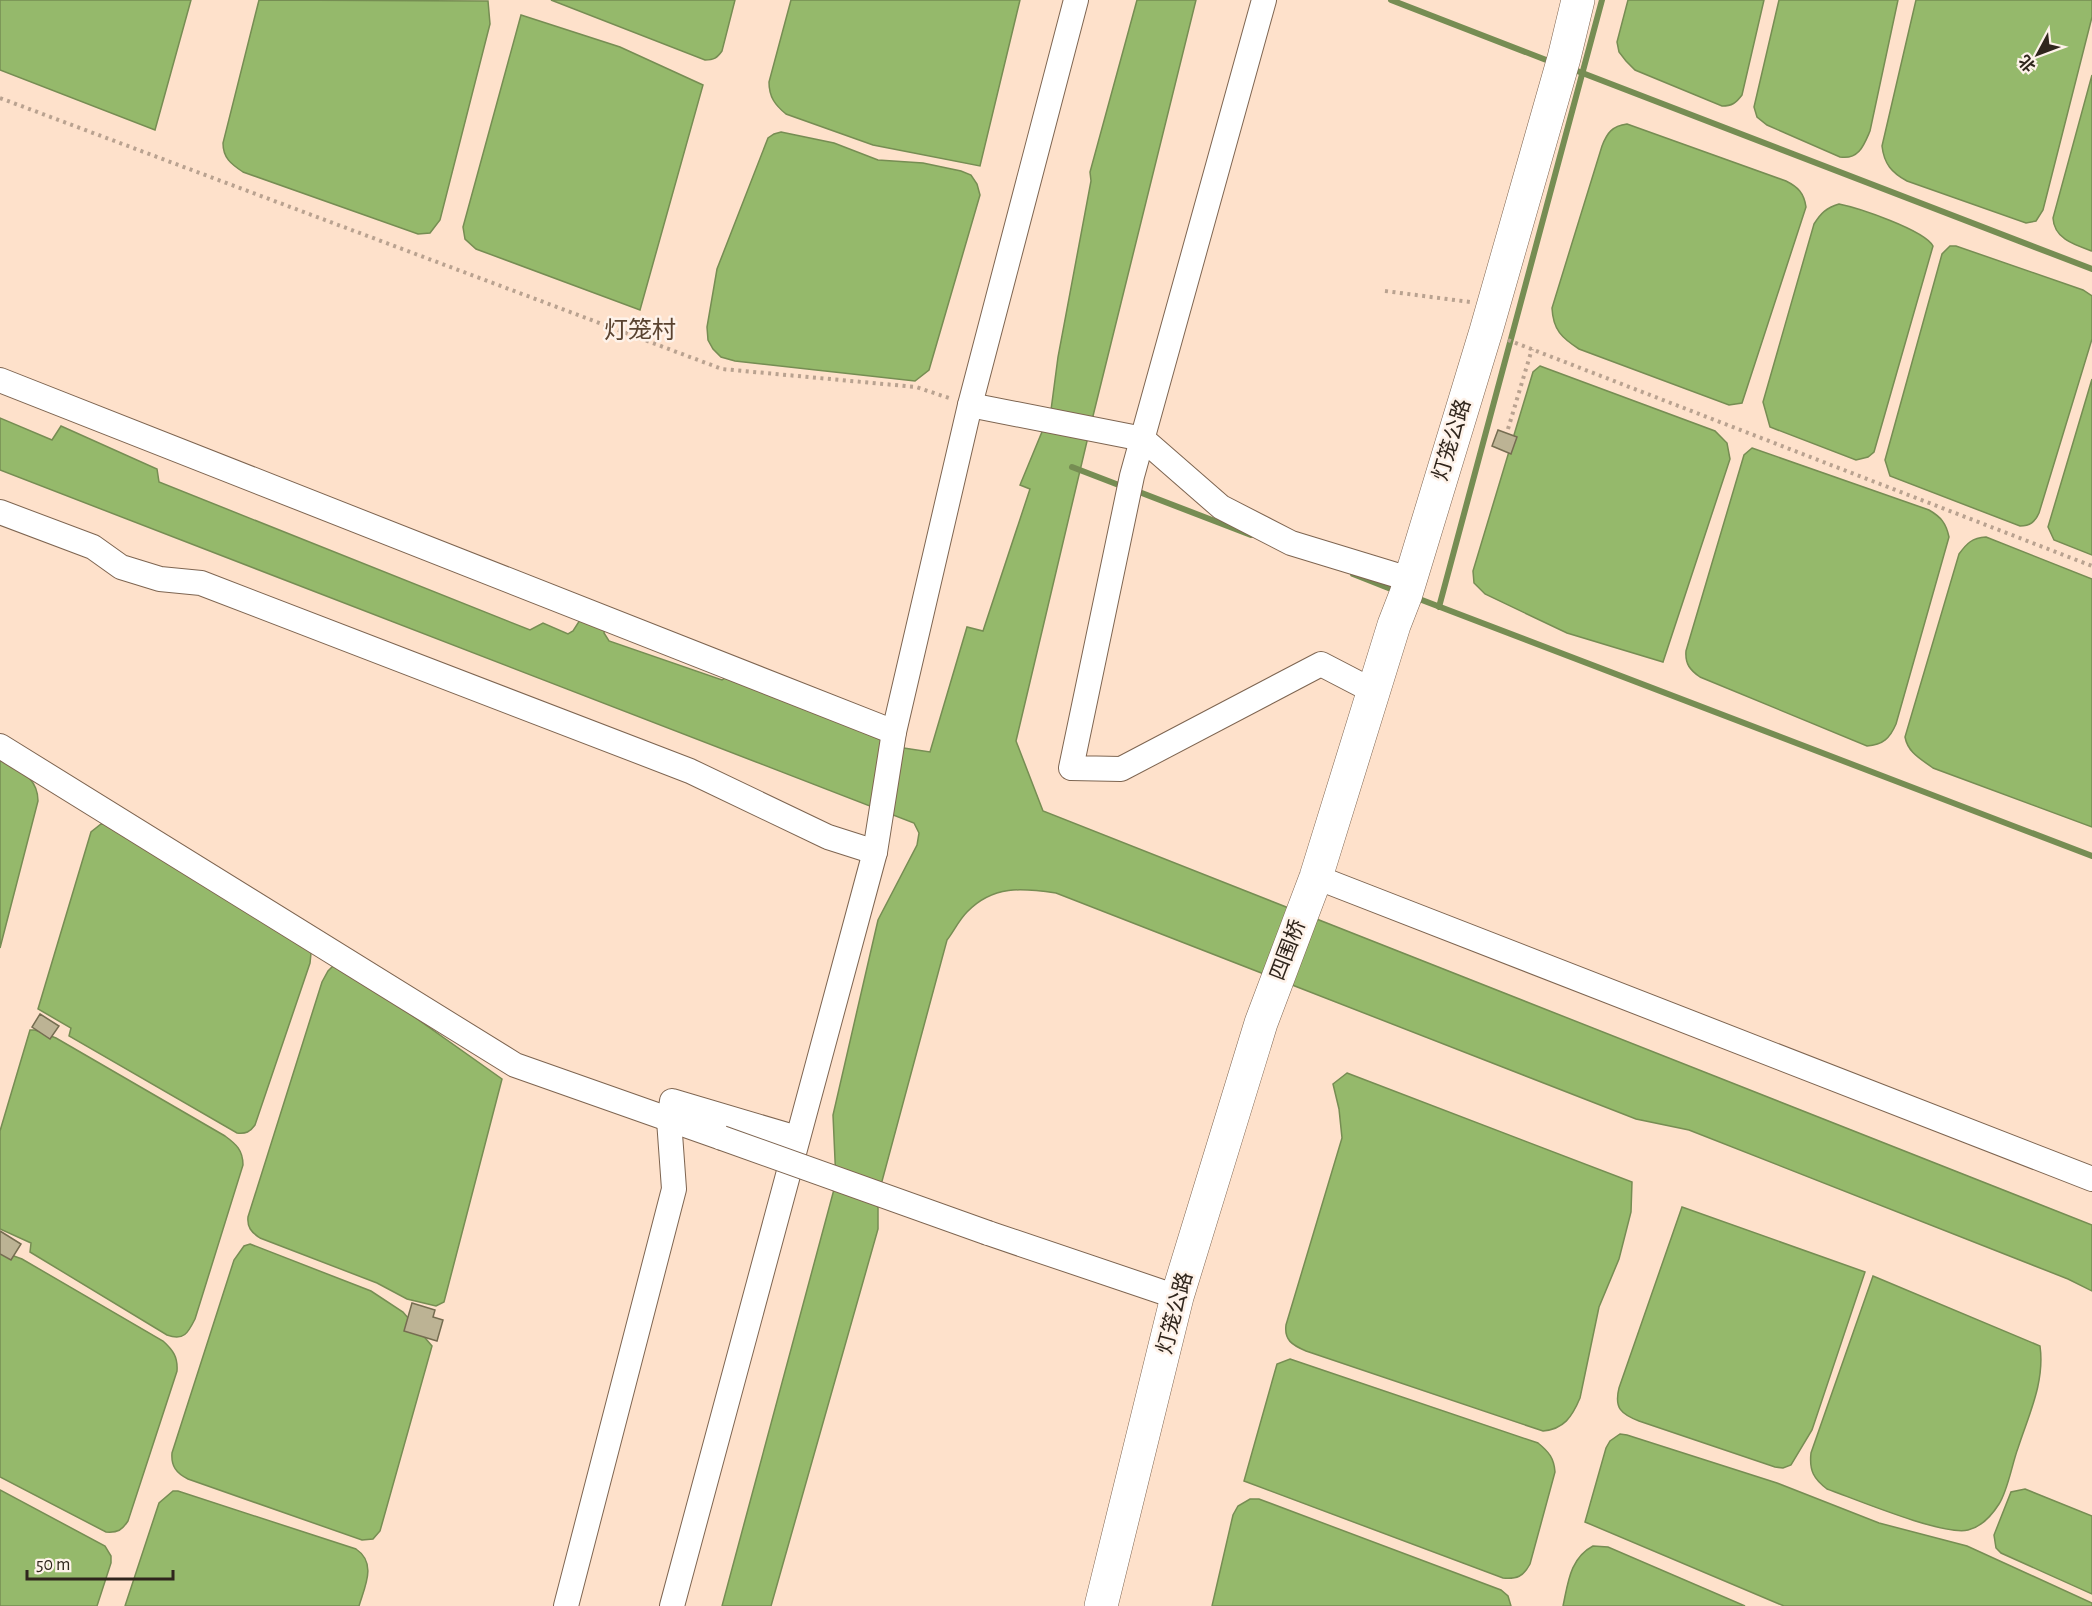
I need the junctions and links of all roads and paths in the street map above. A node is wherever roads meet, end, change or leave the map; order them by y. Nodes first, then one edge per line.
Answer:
1 (1076, 0) edge
2 (1264, 0) edge
3 (1578, 0) edge
4 (0, 98) edge
5 (1385, 291) dead end
6 (1493, 305) junction
7 (1506, 339) dead end
8 (1532, 349) junction
9 (0, 380) edge
10 (970, 405) junction
11 (1508, 429) dead end
12 (1143, 439) junction
13 (0, 512) edge
14 (2092, 566) edge
15 (1408, 586) junction
16 (1373, 691) junction
17 (894, 732) junction
18 (0, 746) edge
19 (875, 852) junction
20 (1316, 877) junction
21 (1261, 1023) joint
22 (669, 1120) junction
23 (798, 1138) junction
24 (2092, 1179) edge
25 (1177, 1297) junction
26 (566, 1606) edge
27 (672, 1606) edge
28 (1101, 1606) edge

1 - 10 street
2 - 12 street
3 - 6 street, 灯笼公路
4 - 10 path
5 - 6 path
6 - 15 street, 灯笼公路
7 - 8 path
8 - 11 path
8 - 14 path
9 - 17 street
10 - 12 street
10 - 17 street
12 - 15 street
12 - 16 street
13 - 19 street
15 - 16 street, 灯笼公路
16 - 20 street, 灯笼公路
17 - 19 street
18 - 22 street
19 - 23 street
20 - 21 street, 四围桥
20 - 24 street
21 - 25 street, 灯笼公路
22 - 23 street
22 - 25 street, bridge
22 - 26 street
23 - 27 street
25 - 28 street, 灯笼公路

